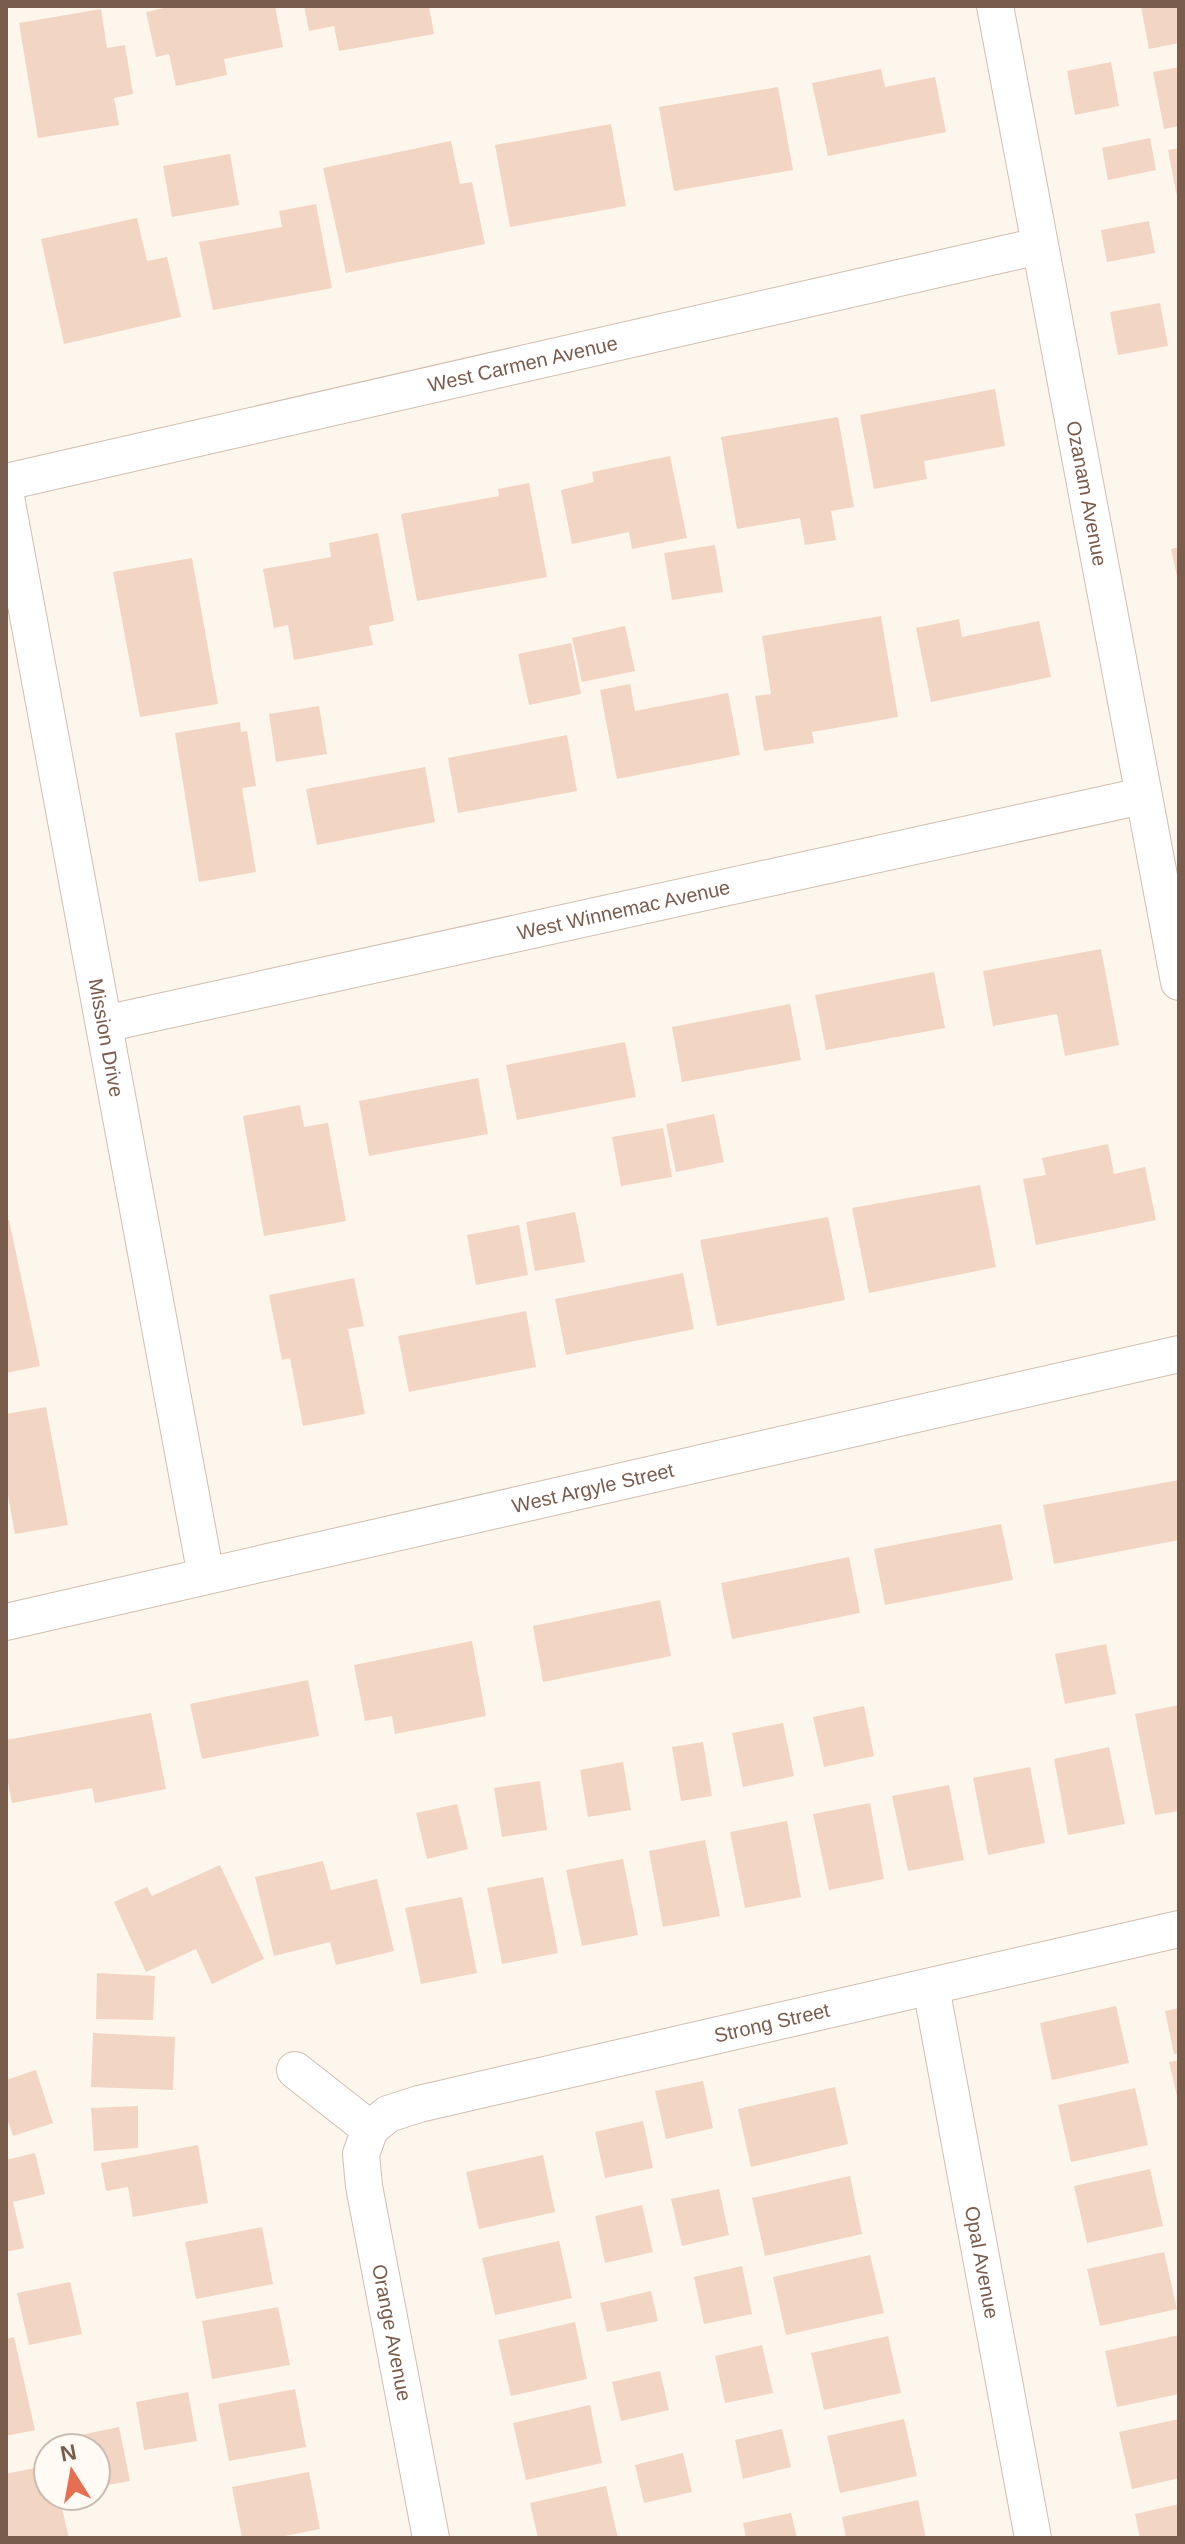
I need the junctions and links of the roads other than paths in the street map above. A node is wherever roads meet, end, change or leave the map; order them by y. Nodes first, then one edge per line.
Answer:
1 (995, 6) edge
2 (1039, 246) junction
3 (6, 482) edge
4 (6, 497) edge
5 (1142, 796) junction
6 (1179, 982) edge
7 (104, 1024) junction
8 (1179, 1354) edge
9 (206, 1576) junction
10 (6, 1622) edge
11 (1179, 1929) edge
12 (931, 1987) junction
13 (295, 2070) dead end
14 (370, 2129) junction
15 (431, 2538) edge
16 (1033, 2538) edge

1 - 2 street, Ozanam Avenue
2 - 3 street, West Carmen Avenue
2 - 5 street, Ozanam Avenue
4 - 7 street, Mission Drive
5 - 6 street, Ozanam Avenue
5 - 7 street, West Winnemac Avenue
7 - 9 street, Mission Drive
8 - 9 street, West Argyle Street
9 - 10 street, West Argyle Street
11 - 12 street, Strong Street
12 - 14 street, Strong Street
12 - 16 street, Opal Avenue
13 - 14 street
14 - 15 street, Orange Avenue

